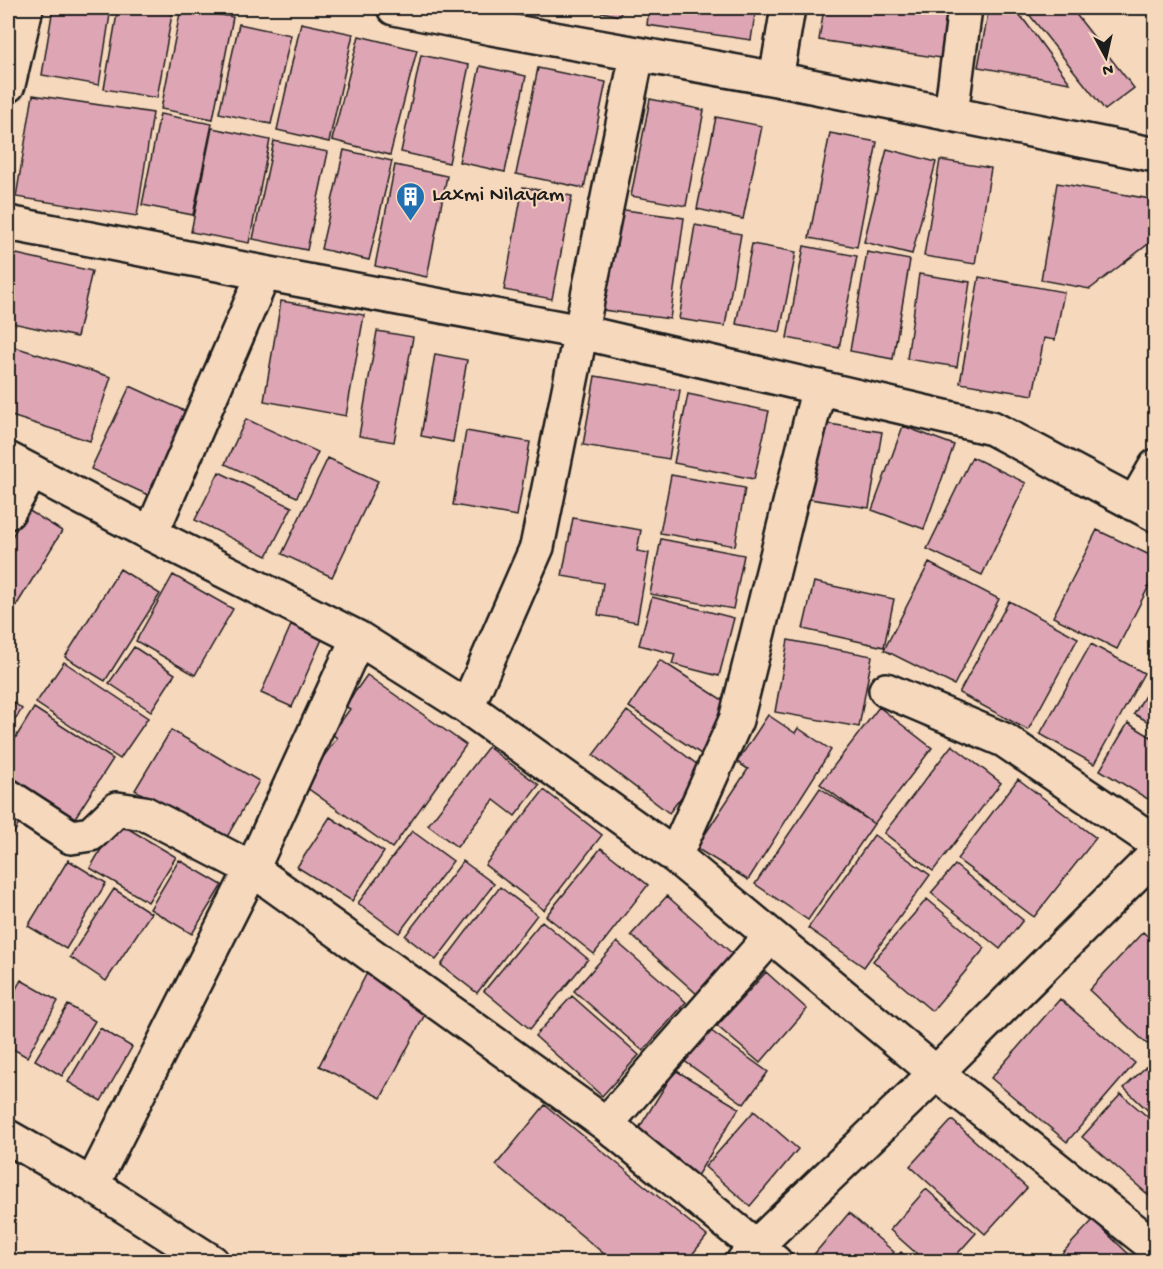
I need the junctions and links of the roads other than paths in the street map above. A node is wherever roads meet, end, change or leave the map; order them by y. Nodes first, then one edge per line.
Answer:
1 (26, 8) edge
2 (394, 8) edge
3 (788, 8) edge
4 (965, 8) edge
5 (494, 18) edge
6 (637, 55) junction
7 (776, 79) junction
8 (8, 85) edge
9 (951, 114) junction
10 (1155, 155) edge
11 (8, 223) edge
12 (264, 273) junction
13 (581, 332) junction
14 (819, 387) junction
15 (20, 466) edge
16 (1155, 466) edge
17 (1145, 510) edge
18 (8, 512) edge
19 (151, 534) junction
20 (358, 638) junction
21 (886, 690) dead end
22 (467, 707) junction
23 (8, 796) edge
24 (1155, 843) edge
25 (1155, 854) edge
26 (675, 856) junction
27 (252, 869) junction
28 (771, 936) junction
29 (936, 1073) junction
30 (606, 1124) junction
31 (8, 1137) edge
32 (92, 1185) junction
33 (1149, 1232) edge
34 (758, 1256) edge
35 (212, 1262) edge

1 - 8 street
2 - 5 street
3 - 7 street
4 - 9 street
5 - 6 street
6 - 7 street
6 - 13 street
7 - 9 street
9 - 10 street
11 - 12 street
12 - 13 street
12 - 19 street
13 - 14 street
13 - 22 street
14 - 17 street
14 - 26 street
15 - 18 street
15 - 19 street
16 - 17 street
19 - 20 street
20 - 22 street
20 - 27 street
21 - 24 street
22 - 26 street
23 - 27 street
25 - 29 street
26 - 28 street
27 - 30 street
27 - 32 street
28 - 29 street
28 - 30 street
29 - 33 street
29 - 34 street
30 - 34 street
31 - 32 street
32 - 35 street

